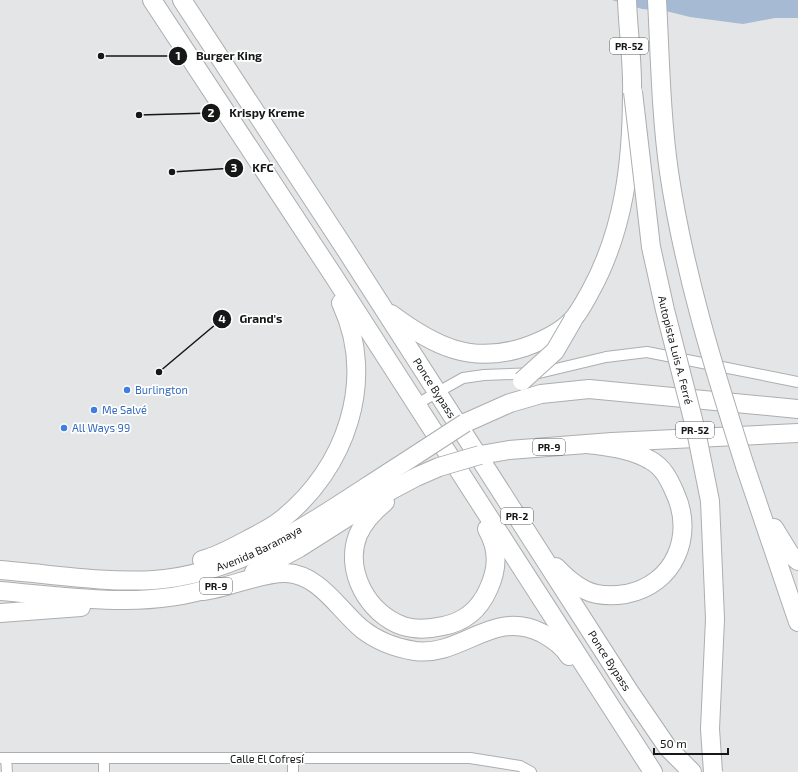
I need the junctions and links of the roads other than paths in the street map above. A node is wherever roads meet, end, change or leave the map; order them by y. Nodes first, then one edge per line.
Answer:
1 (152, 0) edge
2 (182, 0) edge
3 (627, 0) edge
4 (657, 0) edge
5 (632, 92) junction
6 (333, 275) junction
7 (381, 307) junction
8 (573, 320) junction
9 (798, 382) edge
10 (438, 392) junction
11 (415, 404) junction
12 (798, 409) edge
13 (465, 423) junction
14 (798, 433) edge
15 (588, 444) junction
16 (745, 466) junction
17 (412, 479) junction
18 (473, 492) junction
19 (535, 545) junction
20 (798, 561) edge
21 (0, 570) edge
22 (171, 578) junction
23 (0, 591) edge
24 (203, 591) junction
25 (126, 601) junction
26 (0, 613) edge
27 (798, 622) edge
28 (572, 654) junction
29 (3, 758) edge
30 (104, 758) junction
31 (293, 759) junction
32 (6, 772) edge
33 (104, 772) edge
34 (293, 772) edge
35 (531, 772) edge
36 (652, 772) edge
37 (692, 772) edge
38 (714, 772) edge

1 - 6 highway, PR-2
2 - 7 highway, Ponce Bypass / PR-2
3 - 5 highway, Autopista Luis A. Ferré / PR-52
4 - 16 highway, PR-52, bridge
5 - 8 highway, bridge
5 - 38 highway, Autopista Luis A. Ferré / PR-52, bridge
6 - 11 highway, PR-2
6 - 22 highway
7 - 8 highway
7 - 10 highway, Ponce Bypass / PR-2
8 - 13 highway, bridge
9 - 10 street
10 - 11 street
10 - 19 highway, Ponce Bypass / PR-2
11 - 18 highway, PR-2
12 - 13 highway
13 - 22 highway, Avenida Baramaya / PR-9, bridge
14 - 15 highway
15 - 17 highway, Avenida Baramaya / PR-9, bridge
15 - 19 highway
16 - 20 highway
16 - 27 highway, PR-52
17 - 18 highway
17 - 24 highway, Avenida Baramaya / PR-9
18 - 28 highway, PR-2
19 - 37 highway, Ponce Bypass / PR-2
21 - 22 highway, Avenida Baramaya / PR-9
23 - 25 highway, Avenida Baramaya / PR-9
24 - 25 highway, Avenida Baramaya / PR-9
24 - 28 highway
25 - 26 highway
28 - 36 highway
29 - 30 street, Calle El Cofresí
29 - 32 street
30 - 31 street, Calle El Cofresí
30 - 33 street
31 - 34 street
31 - 35 street, Calle El Cofresí

